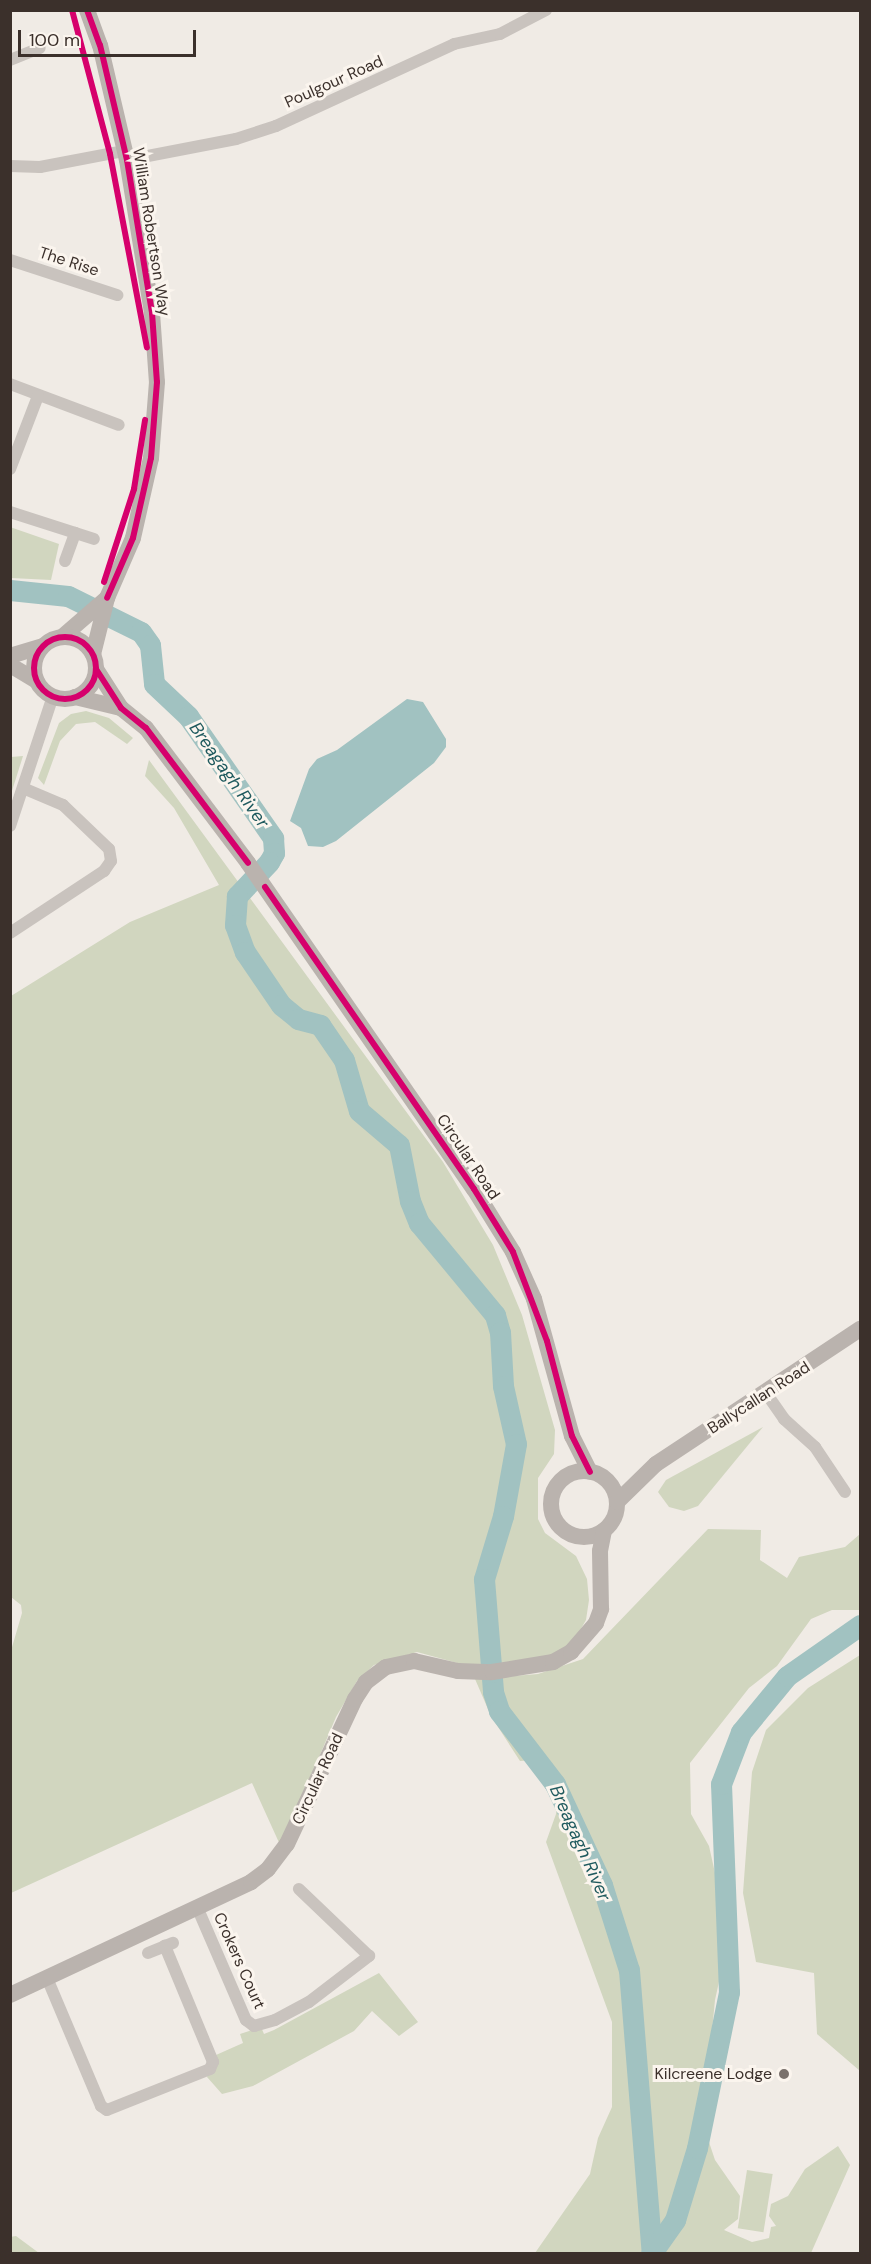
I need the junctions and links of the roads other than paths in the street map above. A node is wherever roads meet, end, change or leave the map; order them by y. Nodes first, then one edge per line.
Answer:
1 (87, 10) edge
2 (546, 10) edge
3 (40, 48) dead end
4 (10, 60) edge
5 (126, 155) junction
6 (10, 166) edge
7 (10, 260) edge
8 (117, 296) dead end
9 (10, 384) edge
10 (38, 396) junction
11 (119, 425) dead end
12 (11, 467) edge
13 (10, 512) edge
14 (75, 533) junction
15 (94, 539) dead end
16 (65, 561) dead end
17 (105, 602) junction
18 (62, 637) junction
19 (43, 646) junction
20 (10, 656) edge
21 (95, 661) junction
22 (10, 665) edge
23 (37, 681) junction
24 (53, 696) junction
25 (75, 697) junction
26 (121, 708) junction
27 (23, 788) junction
28 (10, 826) edge
29 (10, 933) edge
30 (861, 1329) edge
31 (766, 1393) junction
32 (572, 1436) junction
33 (656, 1464) junction
34 (590, 1472) junction
35 (561, 1482) junction
36 (609, 1482) junction
37 (845, 1492) dead end
38 (617, 1502) junction
39 (604, 1530) junction
40 (573, 1535) junction
41 (604, 1596) junction
42 (299, 1889) dead end
43 (197, 1907) junction
44 (148, 1953) dead end
45 (47, 1978) junction
46 (10, 1995) edge

1 - 5 main road, William Robertson Way
2 - 5 street, Poulgour Road
3 - 4 street
5 - 6 street, Poulgour Road
5 - 17 main road, William Robertson Way
7 - 8 street, The Rise
9 - 10 street
10 - 11 street
10 - 12 street
13 - 14 street
14 - 15 street
14 - 16 street
17 - 18 main road
17 - 21 main road
18 - 19 main road
18 - 21 main road
19 - 20 main road
19 - 23 main road
21 - 25 main road
21 - 26 main road, Circular Road
22 - 23 main road
23 - 24 main road
24 - 25 main road
24 - 27 street
25 - 26 main road, Circular Road
26 - 32 main road, Circular Road
27 - 28 street
27 - 29 street
30 - 31 main road, Ballycallan Road
31 - 33 main road, Ballycallan Road
31 - 37 street
32 - 34 main road, Circular Road
32 - 35 main road, Circular Road
33 - 36 main road, Ballycallan Road
33 - 38 main road, Ballycallan Road
34 - 35 main road
34 - 36 main road
35 - 40 main road, Circular Road
36 - 38 main road
38 - 39 main road, Circular Road
39 - 40 main road
39 - 41 main road, Circular Road
40 - 41 main road, Circular Road
41 - 43 main road, Circular Road
42 - 43 street, Crokers Court
43 - 45 main road, Circular Road
44 - 45 street
45 - 46 main road, Circular Road

